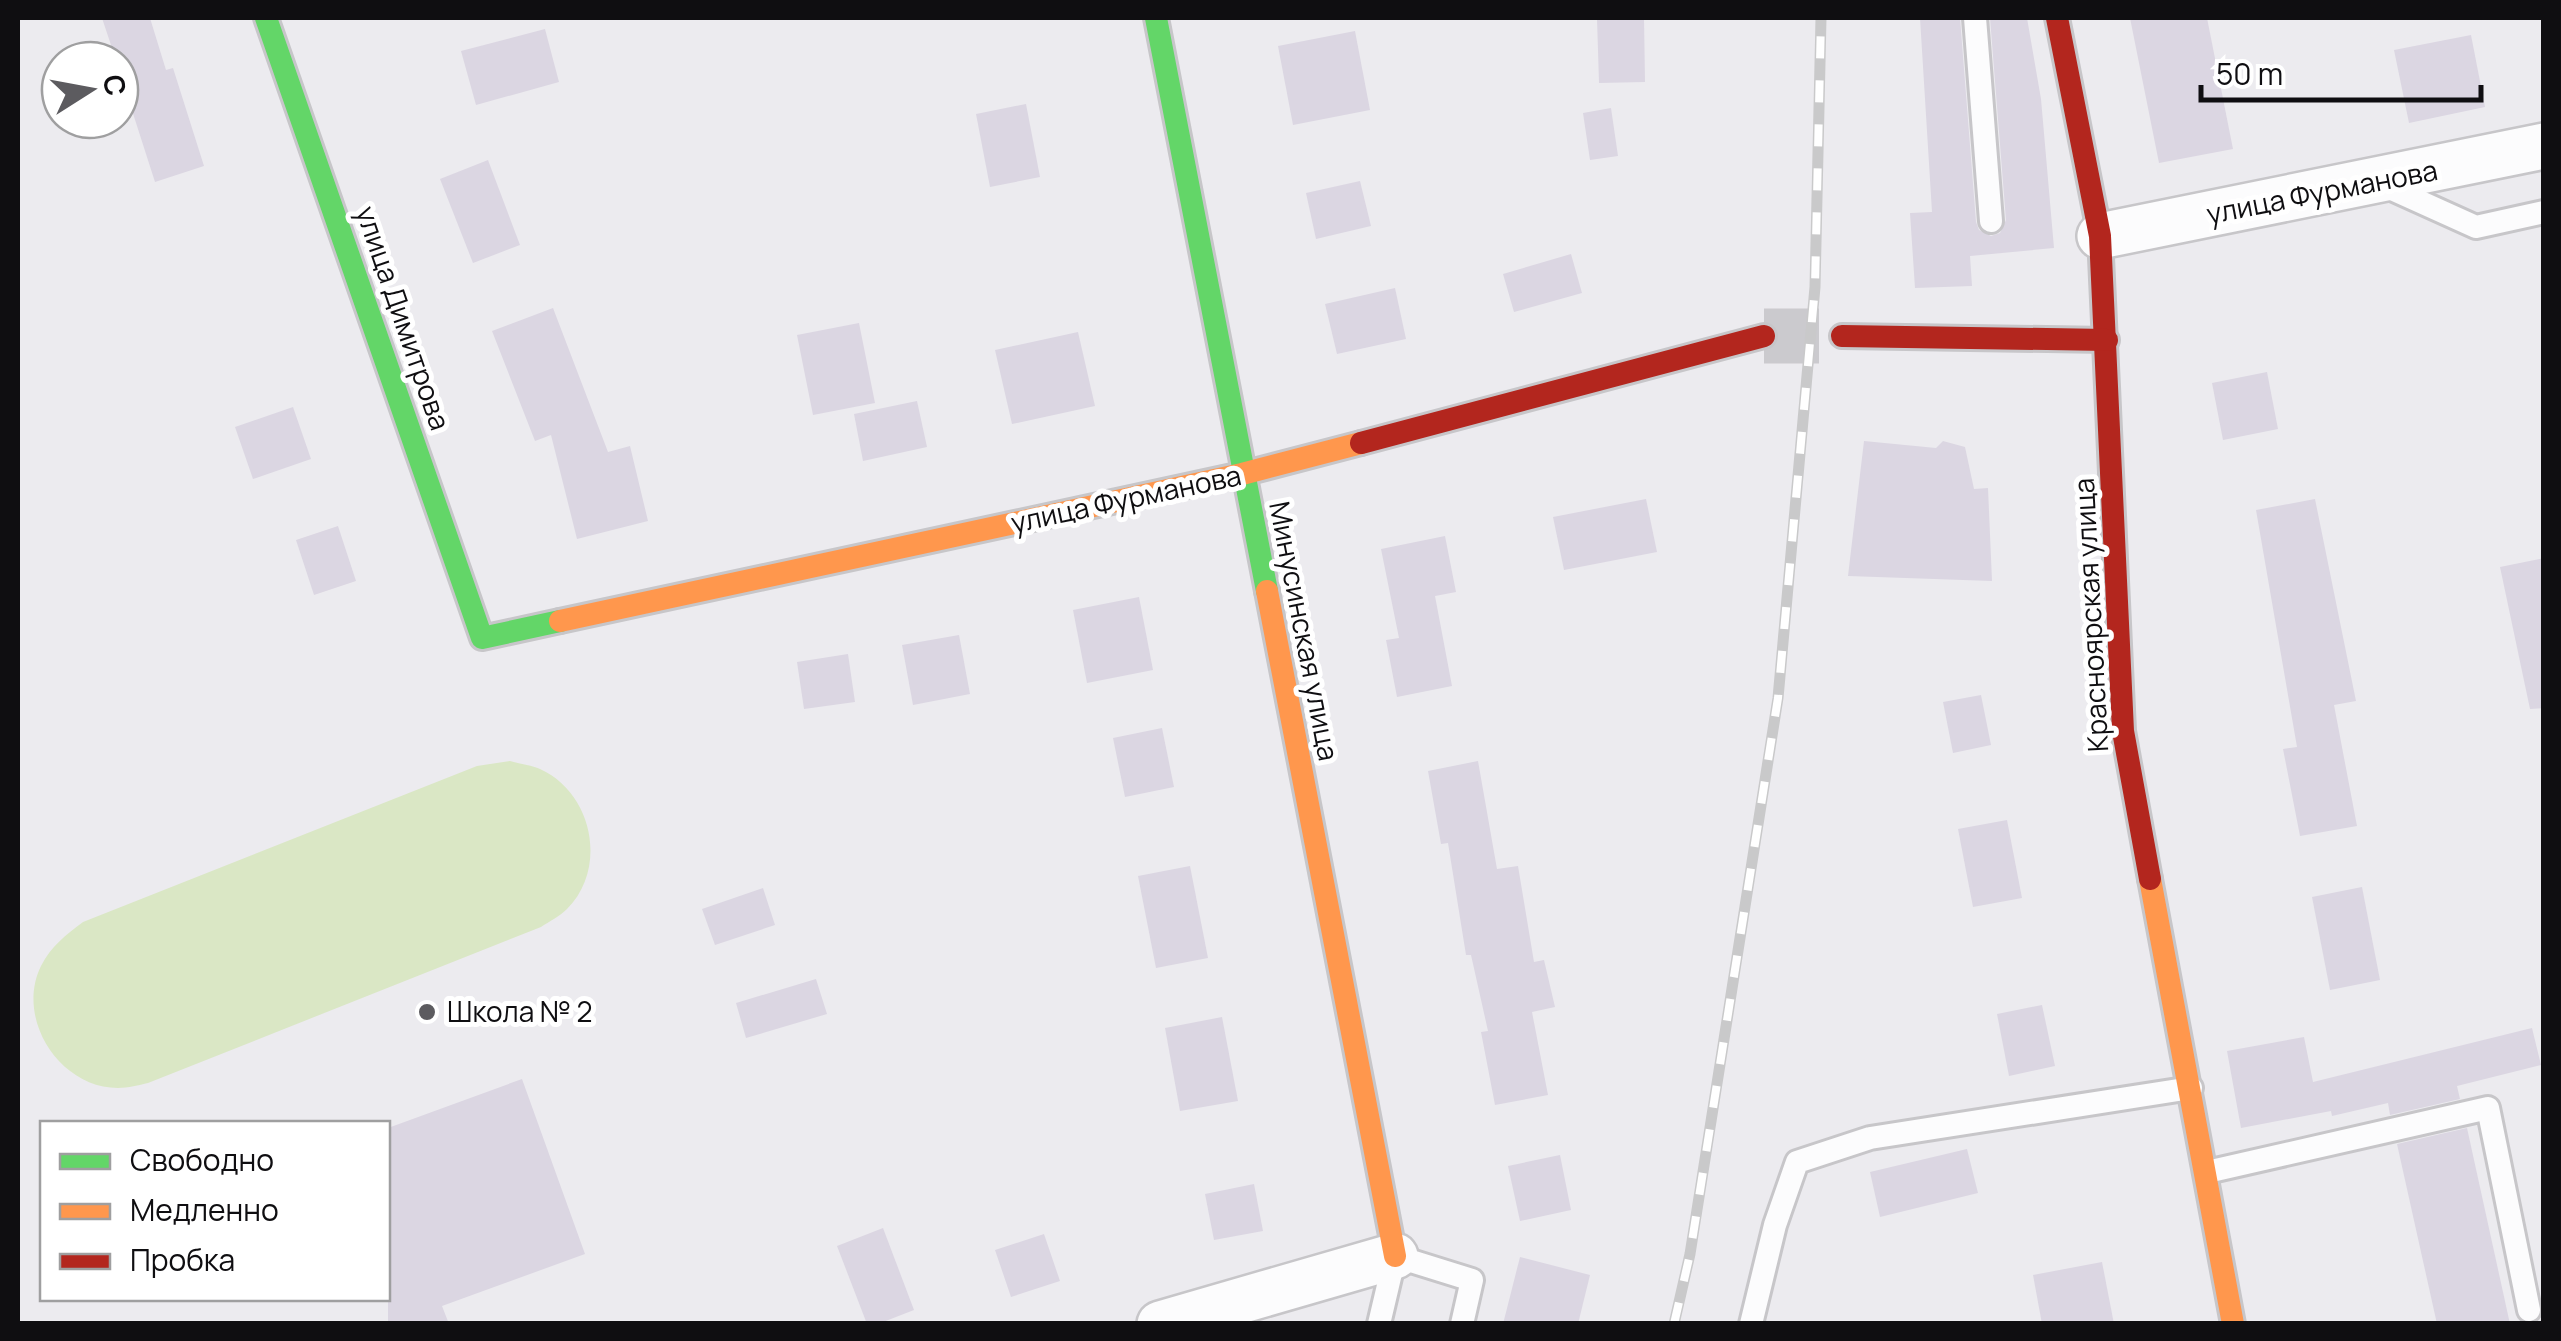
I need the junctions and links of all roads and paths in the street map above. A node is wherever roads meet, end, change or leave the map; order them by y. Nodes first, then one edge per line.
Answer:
1 (266, 18) edge
2 (1156, 18) edge
3 (1976, 18) edge
4 (2057, 18) edge
5 (2544, 146) edge
6 (2376, 182) junction
7 (2544, 212) edge
8 (1991, 221) dead end
9 (2100, 236) junction
10 (1764, 336) tunnel mouth
11 (1842, 336) tunnel mouth
12 (2107, 340) junction
13 (1242, 474) junction
14 (482, 638) joint
15 (2191, 1088) junction
16 (2207, 1172) junction
17 (1395, 1256) junction
18 (2529, 1310) dead end
19 (1160, 1324) edge
20 (1380, 1324) edge
21 (1462, 1324) edge
22 (1751, 1324) edge
23 (2233, 1324) edge

1 - 14 street, улица Димитрова
2 - 13 street, Минусинская улица
3 - 8 lane
4 - 9 street, Красноярская улица
5 - 6 street, улица Фурманова
6 - 7 lane
6 - 9 street, улица Фурманова
9 - 12 street, Красноярская улица
10 - 13 street, улица Фурманова
11 - 12 street
12 - 15 street, Красноярская улица
13 - 14 street, улица Фурманова
13 - 17 street, Минусинская улица
15 - 16 street, Красноярская улица
15 - 22 lane
16 - 18 lane
16 - 23 street, Красноярская улица
17 - 19 street
17 - 20 lane
17 - 21 lane

